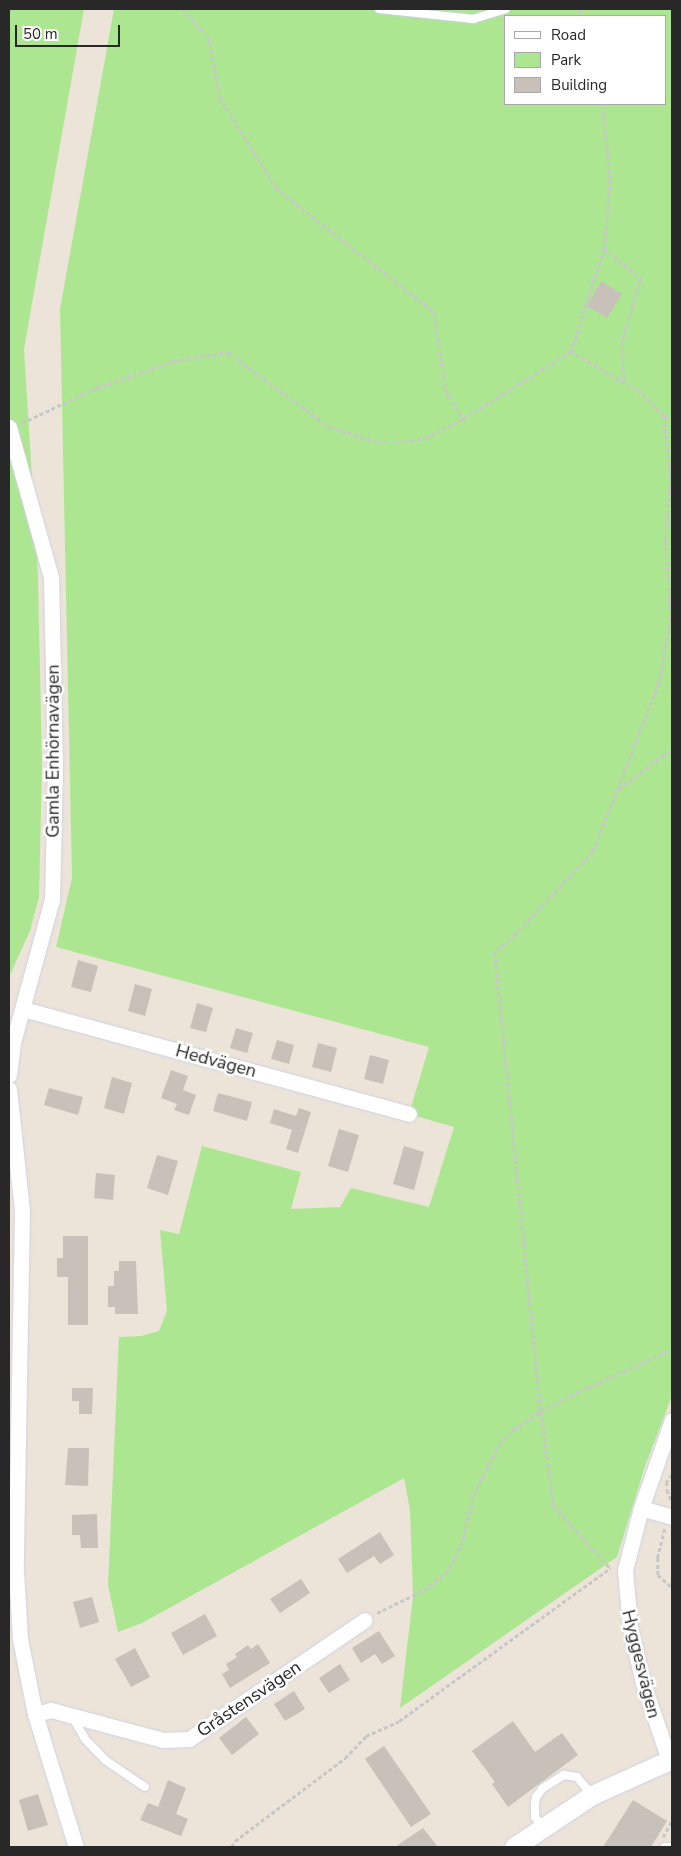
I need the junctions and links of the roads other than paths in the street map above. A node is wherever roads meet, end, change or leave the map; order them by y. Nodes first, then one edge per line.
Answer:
1 (379, 9) edge
2 (506, 9) edge
3 (9, 428) edge
4 (23, 1009) junction
5 (9, 1075) edge
6 (9, 1089) edge
7 (409, 1114) dead end
8 (15, 1339) edge
9 (672, 1420) edge
10 (641, 1508) junction
11 (671, 1509) edge
12 (12, 1572) edge
13 (365, 1620) road end
14 (35, 1714) junction
15 (72, 1716) junction
16 (670, 1759) edge
17 (145, 1786) dead end
18 (592, 1795) junction
19 (542, 1826) junction
20 (76, 1847) edge
21 (514, 1847) edge
22 (666, 1847) edge
23 (672, 1847) edge

1 - 2 lane
3 - 4 street, Gamla Enhörnavägen
4 - 5 street, Gamla Enhörnavägen
4 - 7 street, Hedvägen
6 - 8 street
8 - 12 street
9 - 10 street, Hyggesvägen
10 - 11 street
10 - 16 street, Hyggesvägen
12 - 14 street
13 - 15 street, Gråstensvägen
14 - 15 street, Gråstensvägen
14 - 20 street
15 - 17 lane
16 - 18 street
18 - 19 street
18 - 19 lane
19 - 21 street
22 - 23 lane

